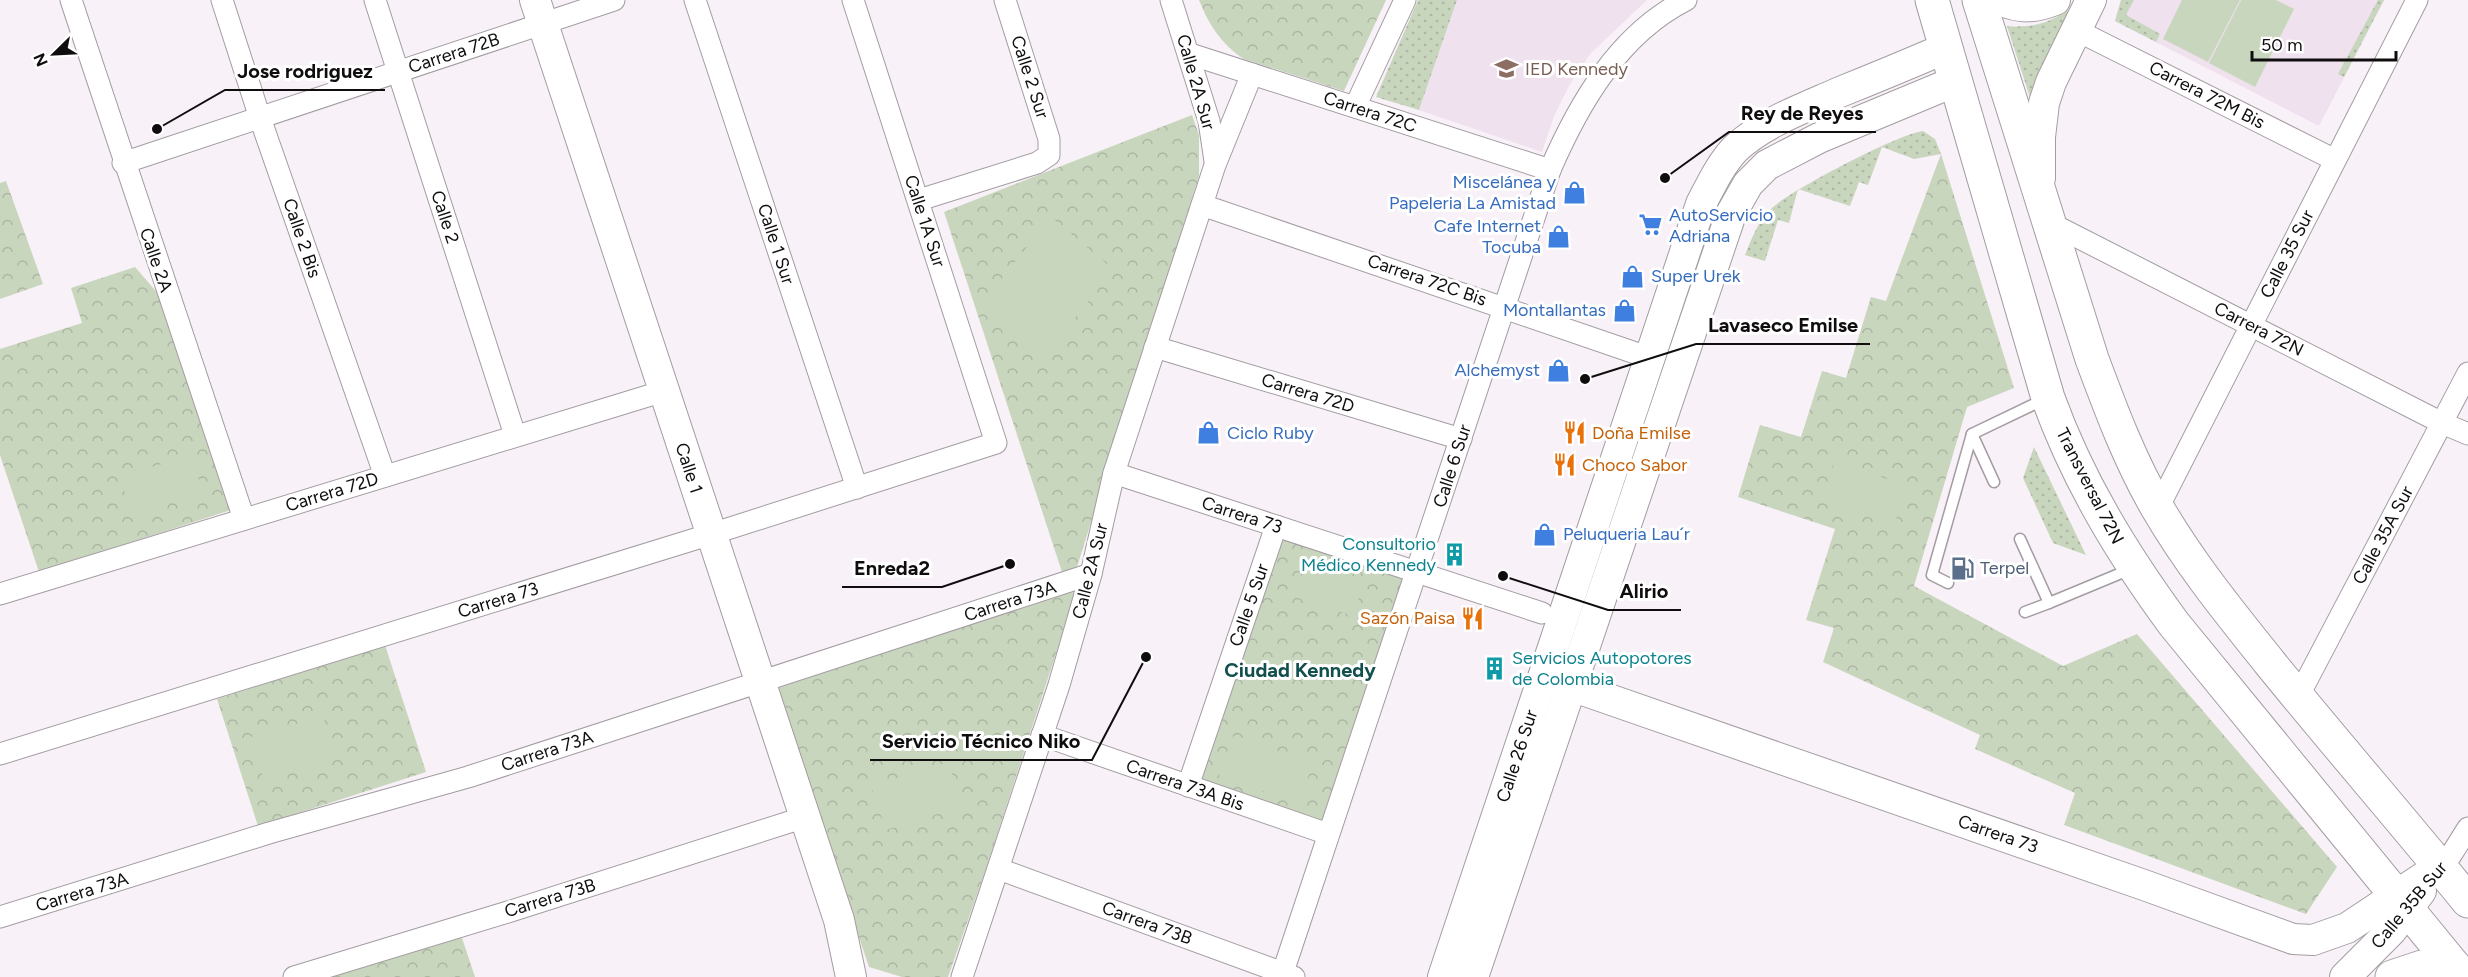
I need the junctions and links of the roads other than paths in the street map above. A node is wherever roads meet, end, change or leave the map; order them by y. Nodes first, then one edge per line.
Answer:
1 (71, 0) edge
2 (222, 0) edge
3 (375, 0) edge
4 (614, 0) edge
5 (695, 0) edge
6 (853, 0) edge
7 (1005, 0) edge
8 (1172, 0) edge
9 (1405, 0) edge
10 (1686, 0) edge
11 (1932, 0) edge
12 (1979, 0) edge
13 (2000, 0) edge
14 (2055, 0) edge
15 (2091, 0) edge
16 (2417, 0) edge
17 (539, 12) edge
18 (2078, 31) junction
19 (1946, 48) junction
20 (1190, 54) junction
21 (398, 71) junction
22 (1252, 74) junction
23 (1956, 81) junction
24 (1355, 107) junction
25 (260, 118) junction
26 (2335, 160) junction
27 (123, 163) junction
28 (1215, 165) junction
29 (1550, 170) junction
30 (919, 200) junction
31 (1701, 204) junction
32 (1202, 205) junction
33 (2045, 209) junction
34 (1731, 214) junction
35 (1505, 307) junction
36 (2251, 326) junction
37 (1155, 347) junction
38 (1650, 358) junction
39 (2468, 373) edge
40 (664, 391) junction
41 (2048, 398) junction
42 (2442, 423) junction
43 (1972, 434) junction
44 (2468, 434) edge
45 (515, 435) junction
46 (1461, 439) junction
47 (996, 443) joint
48 (1114, 473) junction
49 (385, 476) junction
50 (1994, 482) dead end
51 (857, 488) junction
52 (2158, 508) junction
53 (244, 519) junction
54 (1276, 526) junction
55 (711, 534) junction
56 (2020, 539) dead end
57 (2133, 568) junction
58 (1416, 572) junction
59 (1092, 574) junction
60 (1948, 583) dead end
61 (0, 594) edge
62 (2049, 603) junction
63 (2025, 612) dead end
64 (1542, 613) dead end
65 (760, 681) junction
66 (1557, 681) junction
67 (2298, 697) junction
68 (1042, 735) junction
69 (0, 754) edge
70 (1188, 786) junction
71 (805, 817) junction
72 (2468, 828) edge
73 (1328, 834) junction
74 (2439, 867) junction
75 (999, 868) junction
76 (2468, 901) edge
77 (2401, 902) junction
78 (0, 917) edge
79 (843, 935) junction
80 (2459, 972) edge
81 (1289, 975) edge
82 (294, 977) edge
83 (840, 977) edge
84 (851, 977) edge
85 (962, 977) edge
86 (1443, 977) edge
87 (1473, 977) edge
88 (2345, 977) edge
89 (2392, 977) edge

1 - 27 street, Calle 2A
2 - 25 street, Calle 2 Bis
3 - 21 street, Calle 2
4 - 17 street, Carrera 72B
5 - 51 street, Calle 1 Sur
6 - 30 street, Calle 1A Sur
7 - 30 street, Calle 2 Sur
8 - 20 street, Calle 2A Sur
9 - 24 street
10 - 29 street, Calle 6 Sur
11 - 19 main road, Transversal 72N
12 - 33 main road
13 - 14 street
15 - 18 street
16 - 26 street, Calle 35 Sur
17 - 21 street, Carrera 72B
17 - 40 street, Calle 1
18 - 26 street, Carrera 72M Bis
18 - 33 street
19 - 23 main road, Transversal 72N
19 - 31 street, Calle 26 Sur
20 - 22 street, Carrera 72C
20 - 28 street, Calle 2A Sur
21 - 25 street, Carrera 72B
21 - 45 street, Calle 2
22 - 24 street, Carrera 72C
22 - 28 street, Calle 2A Sur
23 - 34 street, Calle 26 Sur
23 - 41 main road, Transversal 72N
24 - 29 street, Carrera 72C
25 - 27 street, Carrera 72B
25 - 49 street, Calle 2 Bis
26 - 36 street, Calle 35 Sur
27 - 53 street, Calle 2A
28 - 32 street, Calle 2A Sur
29 - 35 street, Calle 6 Sur
30 - 47 street, Calle 1A Sur
31 - 34 street
31 - 38 street, Calle 26 Sur
32 - 35 street, Carrera 72C Bis
32 - 37 street, Calle 2A Sur
33 - 36 street, Carrera 72N
33 - 52 main road
34 - 66 street, Calle 26 Sur
35 - 38 street, Carrera 72C Bis
35 - 46 street, Calle 6 Sur
36 - 42 street, Carrera 72N
36 - 52 street, Calle 35 Sur
37 - 46 street, Carrera 72D
37 - 48 street, Calle 2A Sur
38 - 66 street, Calle 26 Sur
39 - 42 street, Calle 35A Sur
40 - 45 street, Carrera 72D
40 - 55 street, Calle 1
41 - 43 lane
41 - 57 main road, Transversal 72N
42 - 44 street, Carrera 72N
42 - 67 street, Calle 35A Sur
43 - 50 lane
43 - 60 lane
45 - 49 street, Carrera 72D
46 - 58 street, Calle 6 Sur
47 - 51 street, Carrera 73
48 - 54 street, Carrera 73
48 - 59 street, Calle 2A Sur
49 - 53 street, Carrera 72D
51 - 55 street, Carrera 73
52 - 67 main road
53 - 61 street, Carrera 72D
54 - 58 street, Carrera 73
54 - 70 street, Calle 5 Sur
55 - 65 street, Calle 1
55 - 69 street, Carrera 73
56 - 62 lane
57 - 62 lane
57 - 77 main road, Transversal 72N
58 - 64 street, Carrera 73
58 - 73 street, Calle 6 Sur
59 - 65 street, Carrera 73A
59 - 68 street, Calle 2A Sur
62 - 63 lane
65 - 71 street, Calle 1
65 - 78 street, Carrera 73A
66 - 77 street, Carrera 73
66 - 86 street, Calle 26 Sur
66 - 87 street, Calle 26 Sur
67 - 74 main road
68 - 70 street, Carrera 73A Bis
68 - 75 street, Calle 2A Sur
70 - 73 street, Carrera 73A Bis
71 - 79 street, Calle 1
71 - 82 street, Carrera 73B
72 - 74 street, Calle 35B Sur
73 - 81 street, Calle 6 Sur
74 - 76 main road
74 - 77 street, Carrera 73
75 - 81 street, Carrera 73B
75 - 85 street, Calle 2A Sur
77 - 80 main road, Transversal 72N
77 - 88 street, Calle 35B Sur
79 - 83 street, Calle 1
79 - 84 street, Calle 1
80 - 89 main road

